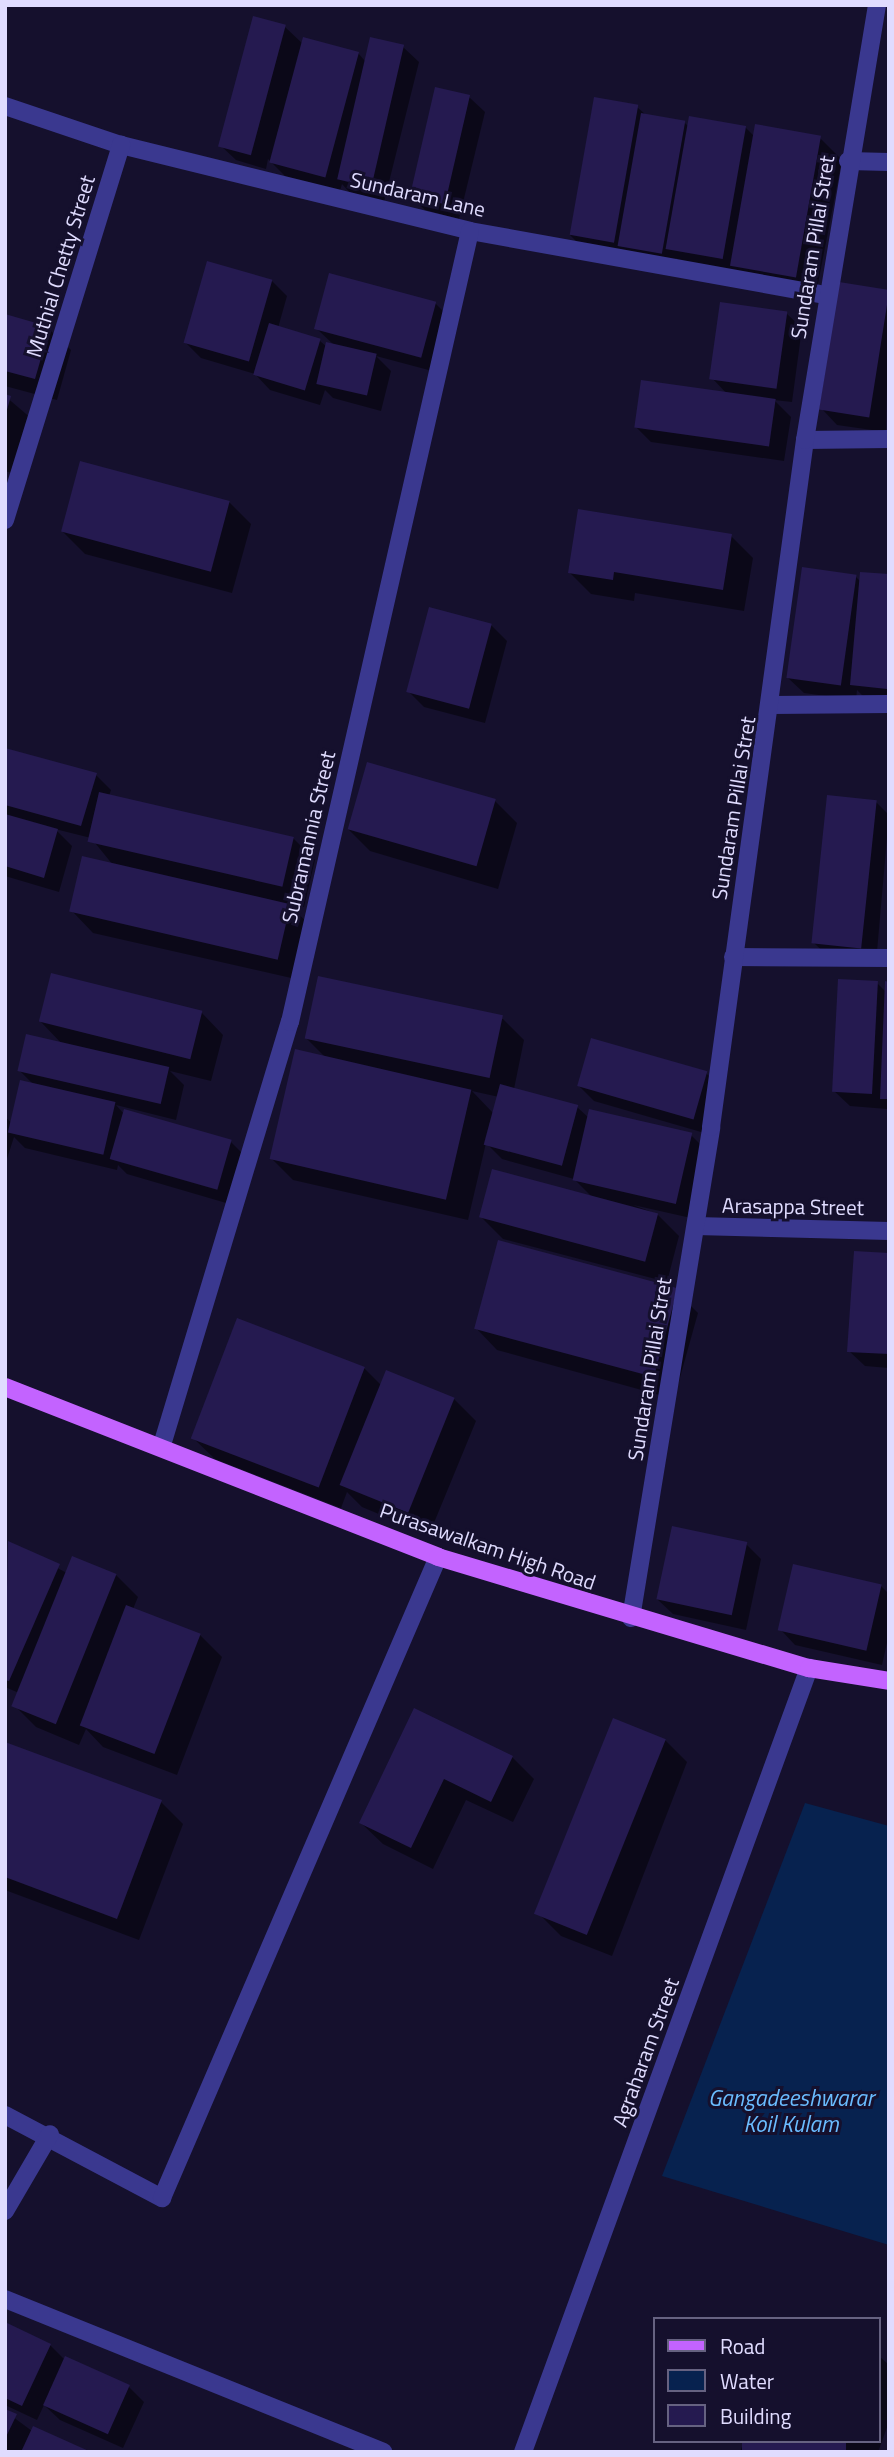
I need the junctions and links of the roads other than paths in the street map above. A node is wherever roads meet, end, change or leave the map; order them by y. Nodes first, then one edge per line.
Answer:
1 (877, 5) edge
2 (5, 106) edge
3 (121, 145) junction
4 (848, 161) junction
5 (889, 162) edge
6 (470, 231) junction
7 (827, 295) junction
8 (889, 439) edge
9 (805, 440) junction
10 (5, 520) edge
11 (889, 704) edge
12 (771, 705) junction
13 (733, 957) junction
14 (889, 958) edge
15 (696, 1226) junction
16 (889, 1231) edge
17 (5, 1387) edge
18 (162, 1446) junction
19 (438, 1557) junction
20 (631, 1618) junction
21 (809, 1668) junction
22 (889, 1681) edge
23 (5, 2115) edge
24 (50, 2134) junction
25 (5, 2211) edge
26 (5, 2298) edge
27 (383, 2452) edge
28 (523, 2452) edge

1 - 4 street, Sundaram Pillai Stret
2 - 3 street, Sundaram Lane
3 - 6 street, Sundaram Lane
3 - 10 street, Muthial Chetty Street
4 - 5 street
4 - 7 street, Sundaram Pillai Stret
6 - 7 street, Sundaram Lane
6 - 18 street, Subramannia Street
7 - 9 street, Sundaram Pillai Stret
8 - 9 street
9 - 12 street, Sundaram Pillai Stret
11 - 12 street
12 - 13 street, Sundaram Pillai Stret
13 - 14 street
13 - 15 street, Sundaram Pillai Stret
15 - 16 street, Arasappa Street
15 - 20 street, Sundaram Pillai Stret
17 - 18 main road, Purasawalkam High Road
18 - 19 main road, Purasawalkam High Road
19 - 20 main road, Purasawalkam High Road
19 - 24 street
20 - 21 main road, Purasawalkam High Road
21 - 22 main road, Purasawalkam High Road
21 - 28 street, Agraharam Street
23 - 24 street
24 - 25 street
26 - 27 street

